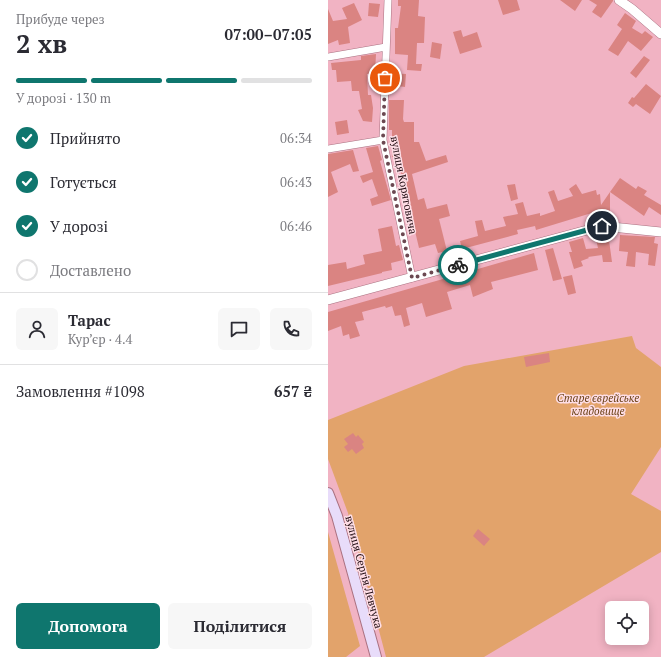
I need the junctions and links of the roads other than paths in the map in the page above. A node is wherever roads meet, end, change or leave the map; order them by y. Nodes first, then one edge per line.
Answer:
1 (388, 0) edge
2 (619, 0) edge
3 (661, 34) edge
4 (386, 48) junction
5 (328, 57) edge
6 (383, 140) junction
7 (328, 149) edge
8 (661, 232) edge
9 (412, 278) junction
10 (328, 300) edge
11 (328, 493) edge
12 (376, 657) edge

1 - 4 street, вулиця Корятовича
2 - 3 street
4 - 5 street
4 - 6 street, вулиця Корятовича
6 - 7 street
6 - 9 street, вулиця Корятовича
8 - 9 street
9 - 10 street
11 - 12 main road, вулиця Сергія Левчука

